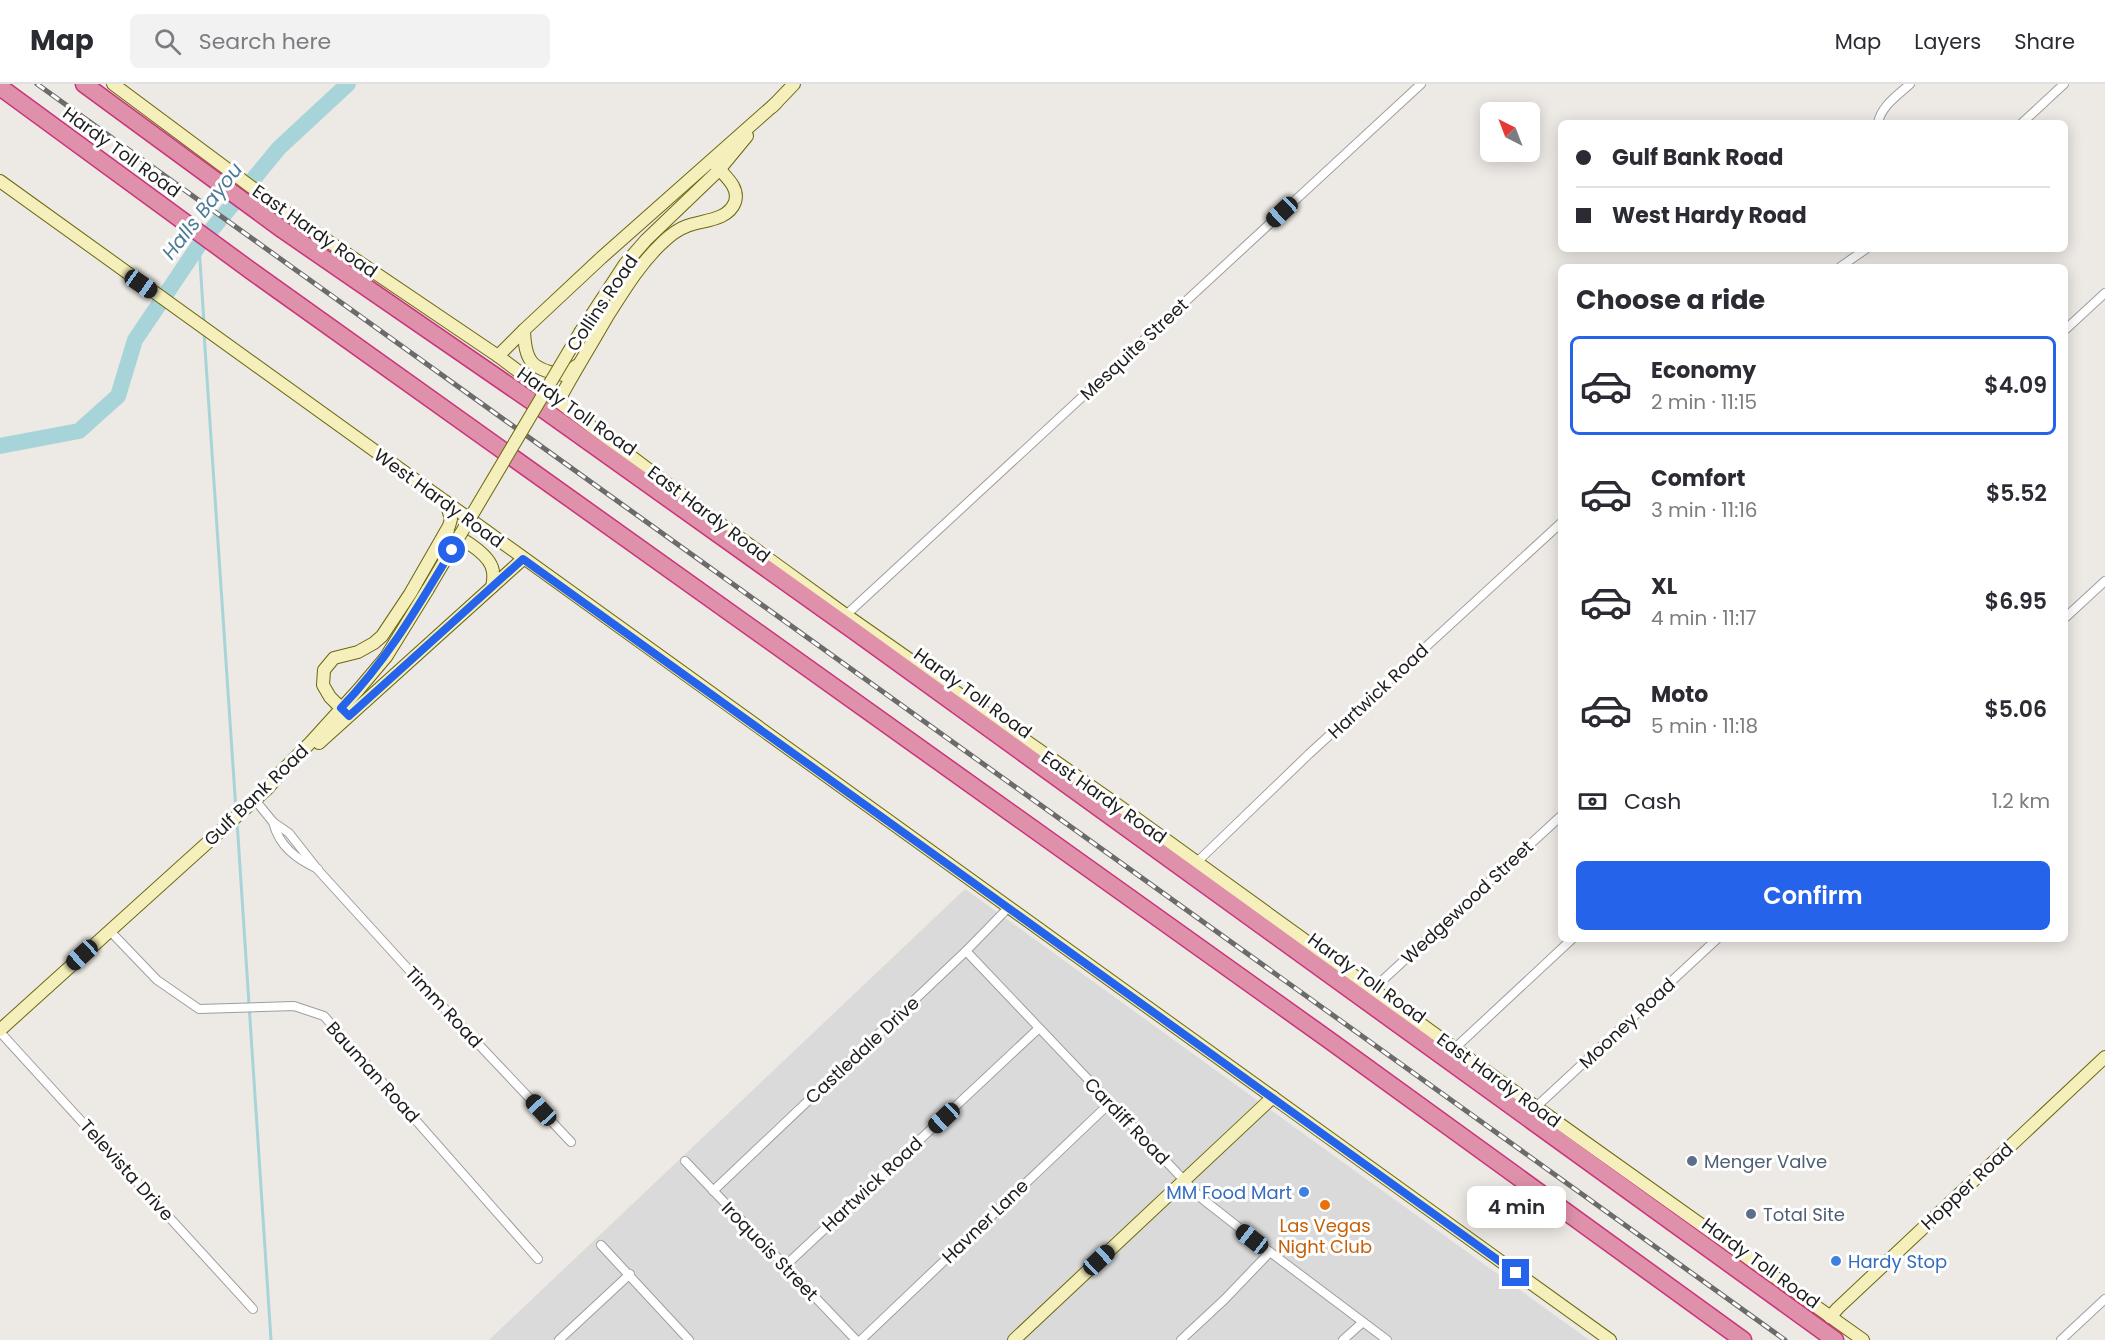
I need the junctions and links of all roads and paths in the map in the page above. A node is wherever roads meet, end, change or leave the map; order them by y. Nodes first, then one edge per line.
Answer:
1 (84, 84) edge
2 (794, 84) edge
3 (1421, 84) edge
4 (1910, 84) edge
5 (2064, 84) edge
6 (119, 86) edge
7 (0, 87) edge
8 (1878, 120) edge
9 (2025, 120) edge
10 (715, 165) junction
11 (0, 181) edge
12 (1862, 252) edge
13 (1844, 264) edge
14 (2105, 293) edge
15 (2068, 327) edge
16 (524, 330) junction
17 (498, 356) junction
18 (579, 364) junction
19 (559, 400) junction
20 (446, 502) junction
21 (1558, 526) edge
22 (441, 541) junction
23 (523, 559) junction
24 (2105, 581) edge
25 (492, 587) junction
26 (846, 615) junction
27 (2068, 615) edge
28 (345, 712) junction
29 (252, 802) junction
30 (1558, 819) edge
31 (1197, 862) junction
32 (1009, 907) junction
33 (109, 930) junction
34 (1569, 942) edge
35 (1714, 942) edge
36 (966, 951) junction
37 (1373, 989) junction
38 (1038, 1029) junction
39 (0, 1031) edge
40 (1455, 1048) junction
41 (2105, 1057) edge
42 (1272, 1097) junction
43 (1110, 1103) junction
44 (1536, 1107) junction
45 (571, 1142) dead end
46 (685, 1161) dead end
47 (1184, 1181) junction
48 (713, 1191) junction
49 (602, 1245) dead end
50 (1270, 1252) junction
51 (538, 1259) dead end
52 (785, 1266) junction
53 (630, 1274) junction
54 (2105, 1299) edge
55 (253, 1309) dead end
56 (1830, 1317) junction
57 (1363, 1322) junction
58 (559, 1340) edge
59 (689, 1340) edge
60 (856, 1340) edge
61 (861, 1340) edge
62 (1014, 1340) edge
63 (1180, 1340) edge
64 (1343, 1340) edge
65 (1387, 1340) edge
66 (1610, 1340) edge
67 (1743, 1340) edge
68 (1835, 1340) edge
69 (1863, 1340) edge
70 (2061, 1340) edge

1 - 68 highway, Hardy Toll Road
2 - 10 main road, Collins Road
3 - 26 street, Mesquite Street
4 - 8 street
5 - 9 street
6 - 17 main road, East Hardy Road
7 - 67 highway, Hardy Toll Road
10 - 16 main road
10 - 18 main road
10 - 28 main road, Collins Road, bridge
11 - 20 main road, West Hardy Road
12 - 13 street
14 - 15 street
16 - 17 main road
16 - 18 main road
17 - 19 main road, East Hardy Road
18 - 19 main road
19 - 26 main road, East Hardy Road
20 - 22 main road
20 - 23 main road, West Hardy Road
21 - 31 street, Hartwick Road
22 - 25 main road
22 - 28 main road
23 - 25 main road
23 - 32 main road, West Hardy Road
24 - 27 street
25 - 28 main road
26 - 31 main road, East Hardy Road
28 - 29 main road, Gulf Bank Road
29 - 33 main road, Gulf Bank Road
29 - 45 street, Timm Road
30 - 37 street, Wedgewood Street
31 - 37 main road, East Hardy Road
32 - 36 street, Castledale Drive
32 - 42 main road, West Hardy Road
33 - 39 main road, Gulf Bank Road
33 - 51 street, Bauman Road
34 - 40 street
35 - 44 street, Mooney Road
36 - 38 street, Cardiff Road
36 - 48 street, Castledale Drive
37 - 40 main road, East Hardy Road
38 - 43 street, Cardiff Road
38 - 52 street, Hartwick Road
39 - 55 street, Televista Drive
40 - 44 main road, East Hardy Road
41 - 56 main road, Hopper Road
42 - 47 main road
42 - 66 main road, West Hardy Road
43 - 47 street, Cardiff Road
43 - 61 street, Havner Lane
44 - 56 main road, East Hardy Road
46 - 48 street, Iroquois Street
47 - 50 street, Cardiff Road
47 - 62 main road
48 - 52 street, Iroquois Street
49 - 53 street
50 - 57 street, Cardiff Road
50 - 63 street
52 - 60 street, Iroquois Street
53 - 58 street
53 - 59 street
54 - 70 street
56 - 69 main road, East Hardy Road
57 - 64 street
57 - 65 street, Cardiff Road

